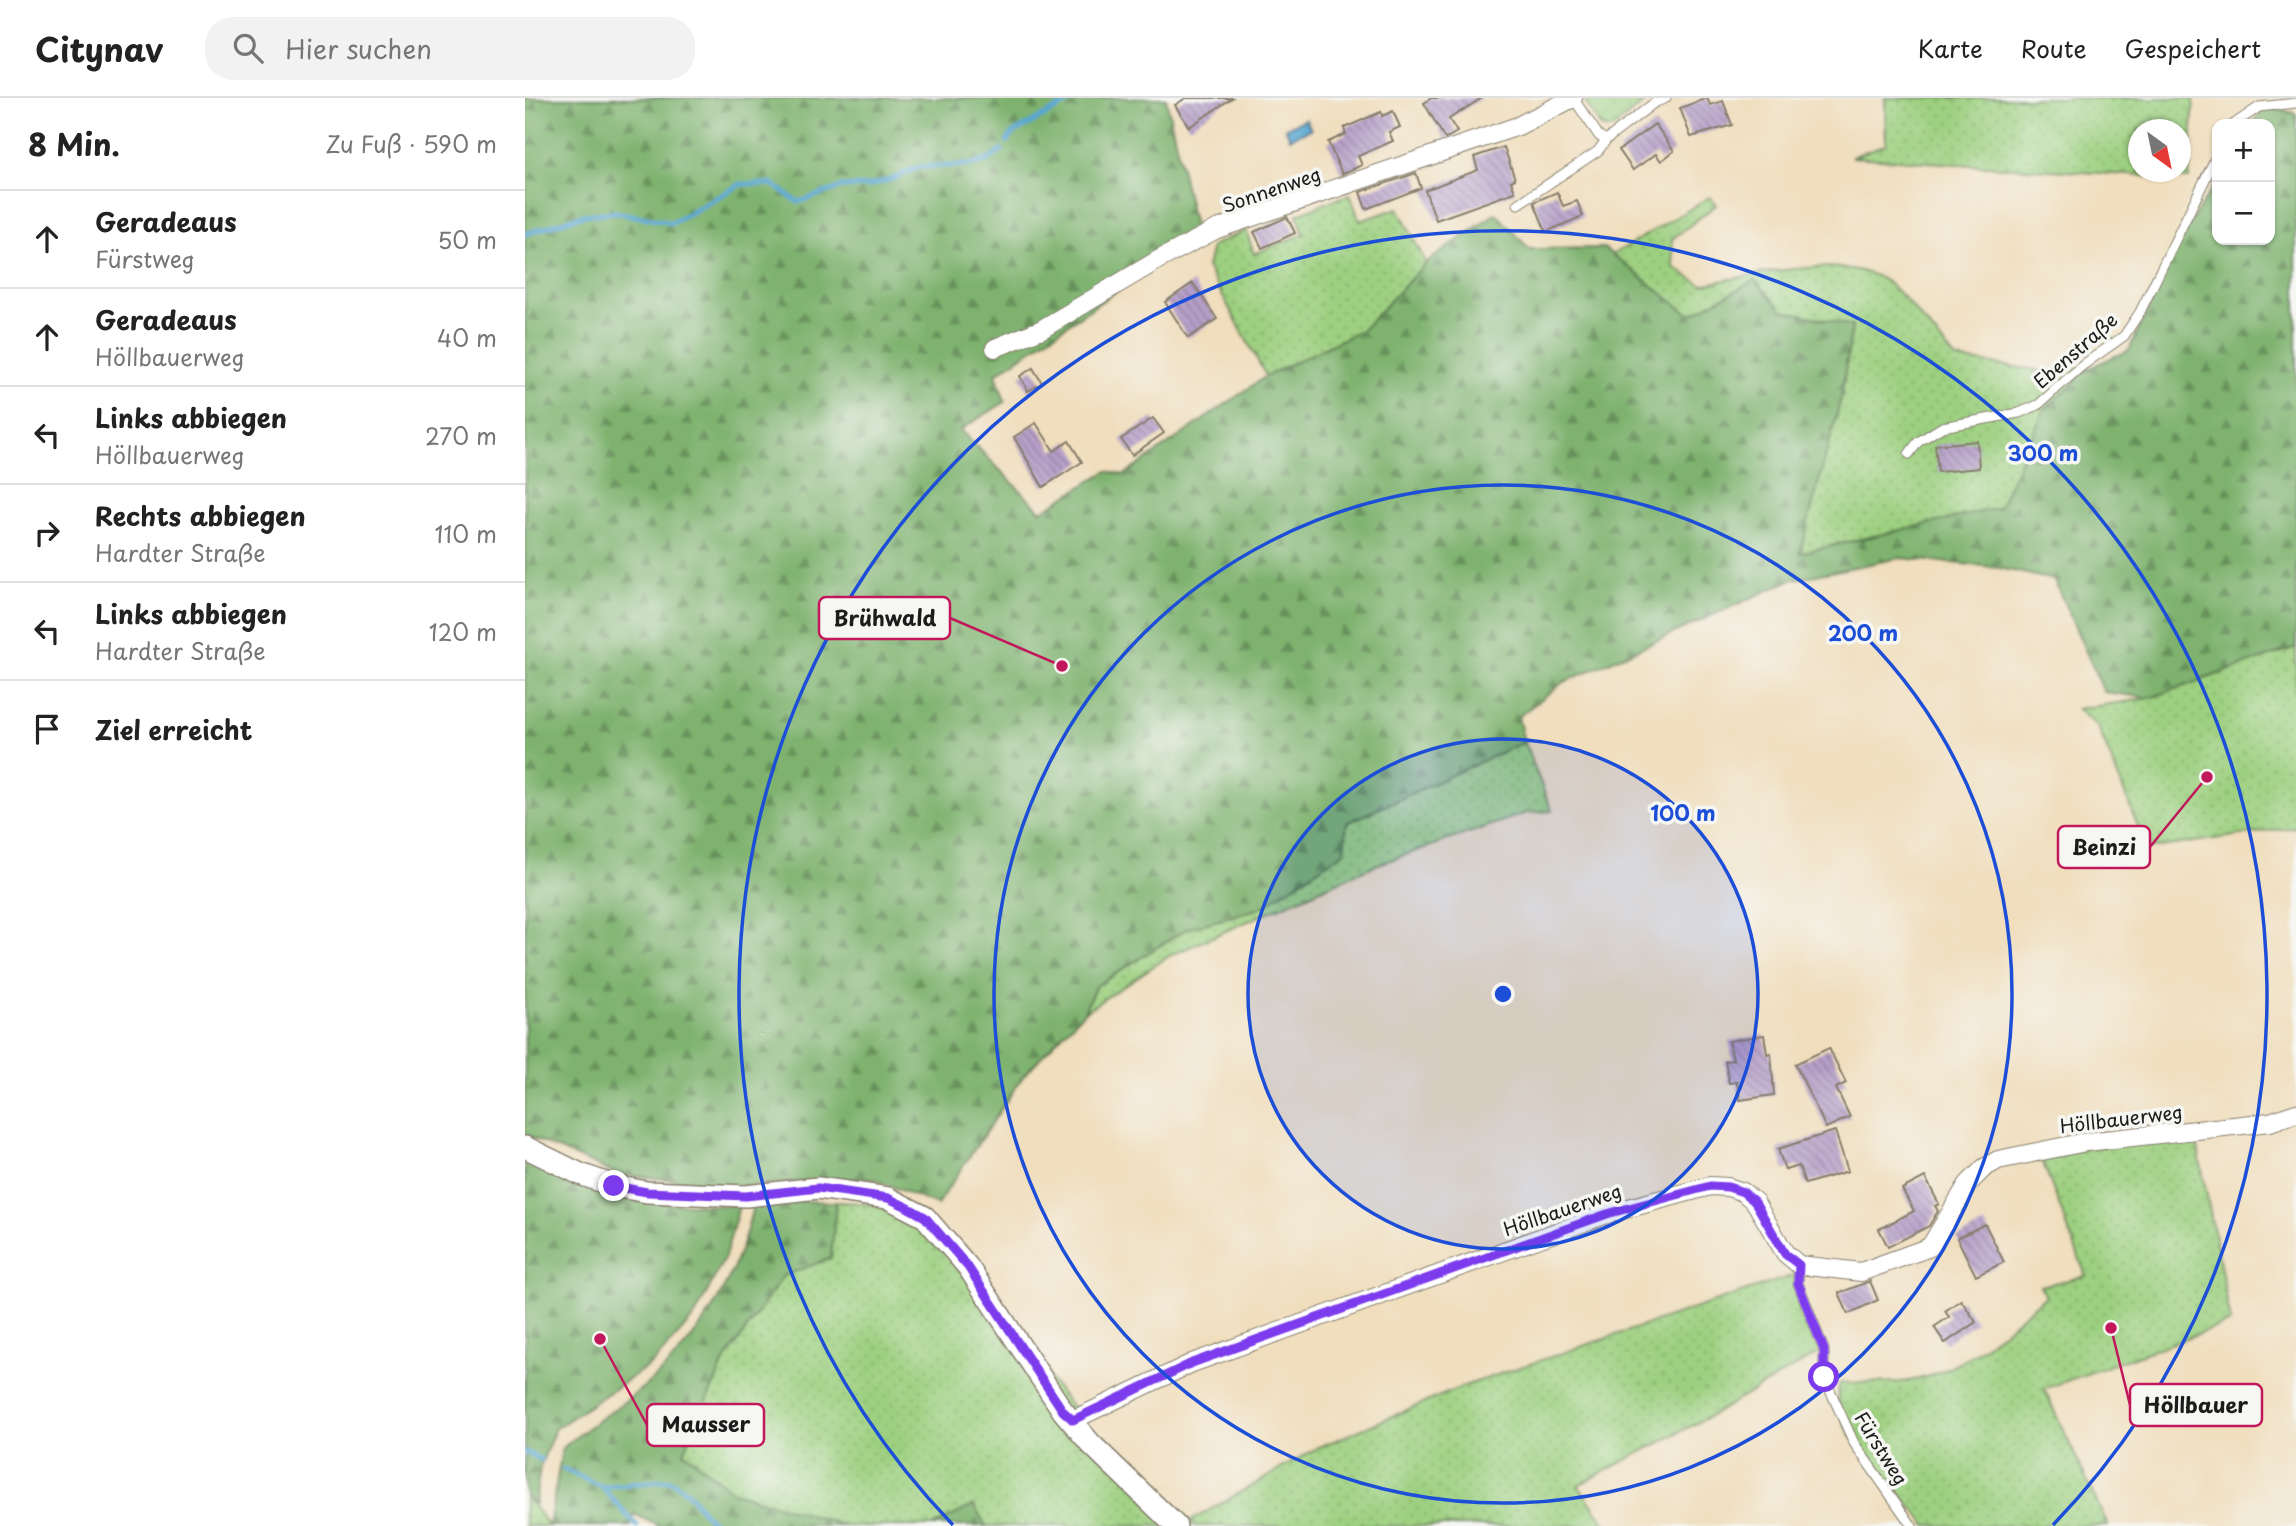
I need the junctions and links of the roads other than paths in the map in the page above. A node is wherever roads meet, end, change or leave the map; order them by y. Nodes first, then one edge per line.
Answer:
1 (1573, 98) edge
2 (1666, 98) edge
3 (2296, 103) edge
4 (2241, 119) edge
5 (1606, 140) junction
6 (2212, 165) edge
7 (1517, 204) dead end
8 (995, 348) dead end
9 (1909, 454) dead end
10 (2296, 1113) edge
11 (525, 1147) edge
12 (1799, 1265) junction
13 (1073, 1420) junction
14 (1176, 1526) edge
15 (1912, 1526) edge

1 - 5 lane, Sonnenweg
1 - 8 street, Sonnenweg
2 - 5 lane
3 - 4 lane
5 - 7 lane
6 - 9 lane, Ebenstraße
10 - 12 street, Höllbauerweg
11 - 13 street
12 - 13 street, Höllbauerweg
12 - 15 lane, Fürstweg
13 - 14 street

